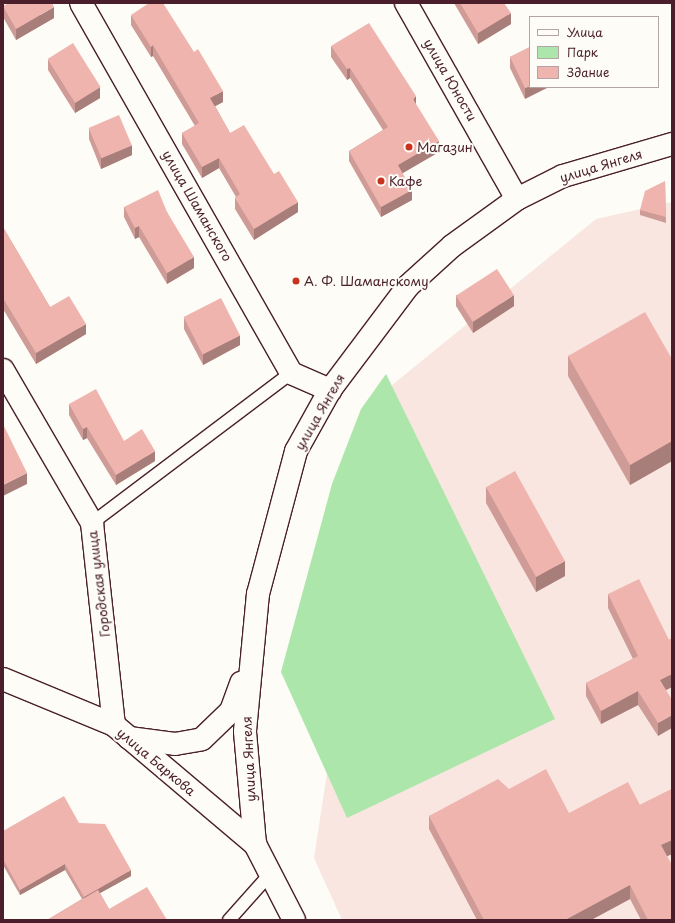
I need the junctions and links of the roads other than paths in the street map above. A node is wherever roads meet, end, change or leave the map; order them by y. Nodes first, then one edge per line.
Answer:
1 (81, 3) edge
2 (406, 3) edge
3 (672, 144) edge
4 (517, 198) junction
5 (3, 370) edge
6 (291, 373) junction
7 (330, 390) junction
8 (92, 523) junction
9 (250, 659) junction
10 (3, 679) edge
11 (121, 732) junction
12 (255, 844) junction
13 (270, 874) junction
14 (229, 920) edge
15 (294, 920) edge

1 - 6 street, улица Шаманского
2 - 4 street, улица Юности
3 - 4 street, улица Янгеля
4 - 7 street, улица Янгеля
5 - 8 street, Городская улица
6 - 7 street
6 - 8 lane
7 - 9 street, улица Янгеля
8 - 11 street, Городская улица
9 - 11 street
9 - 12 street, улица Янгеля
10 - 11 street, улица Баркова
11 - 12 street, улица Баркова
12 - 13 street, улица Янгеля
13 - 14 lane
13 - 15 street, улица Янгеля

